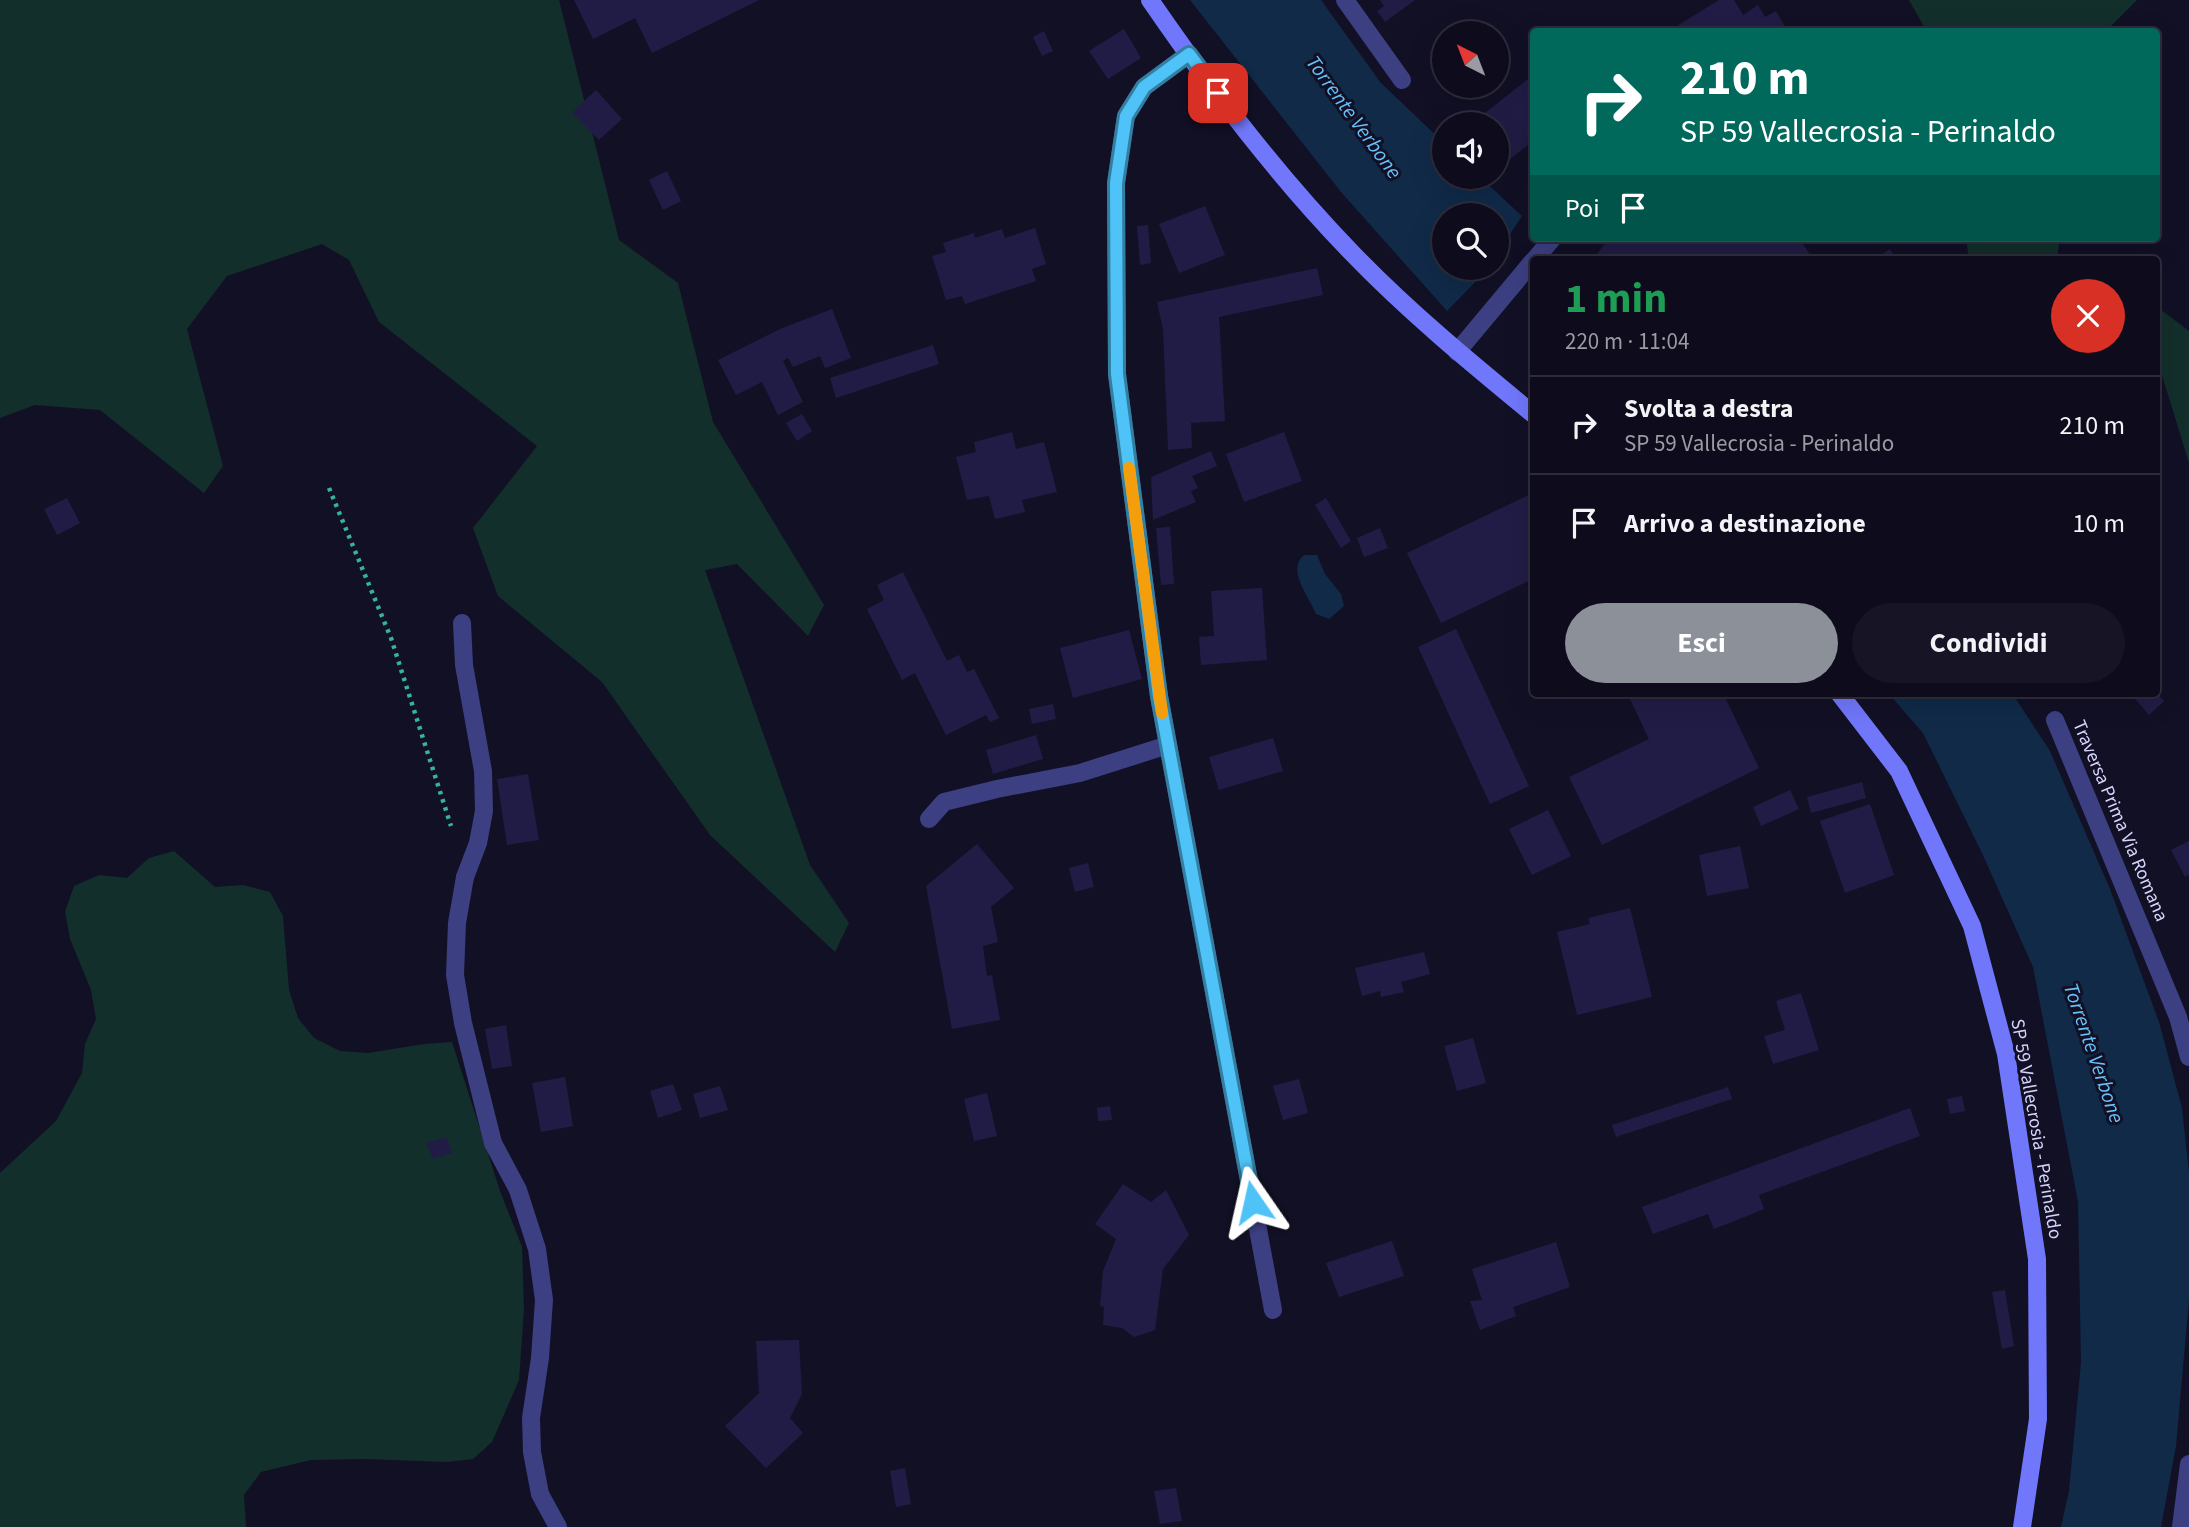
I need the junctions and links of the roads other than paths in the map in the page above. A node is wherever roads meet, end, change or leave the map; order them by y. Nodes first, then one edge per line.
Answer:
1 (1150, 0) edge
2 (1345, 0) edge
3 (1189, 54) junction
4 (1402, 80) dead end
5 (1550, 242) edge
6 (1537, 256) edge
7 (1530, 265) edge
8 (1458, 352) junction
9 (1530, 412) edge
10 (462, 623) dead end
11 (1842, 697) edge
12 (2055, 720) dead end
13 (1168, 746) junction
14 (929, 819) dead end
15 (2189, 1057) edge
16 (1273, 1310) dead end
17 (2189, 1464) edge
18 (558, 1527) edge
19 (2022, 1527) edge
20 (2181, 1527) edge

1 - 3 main road
2 - 4 street
3 - 8 main road
3 - 13 street
5 - 6 street
7 - 8 street
8 - 9 main road
10 - 18 street
11 - 19 main road, SP 59 Vallecrosia - Perinaldo
12 - 15 street, Traversa Prima Via Romana
13 - 14 street
13 - 16 street
17 - 20 street

